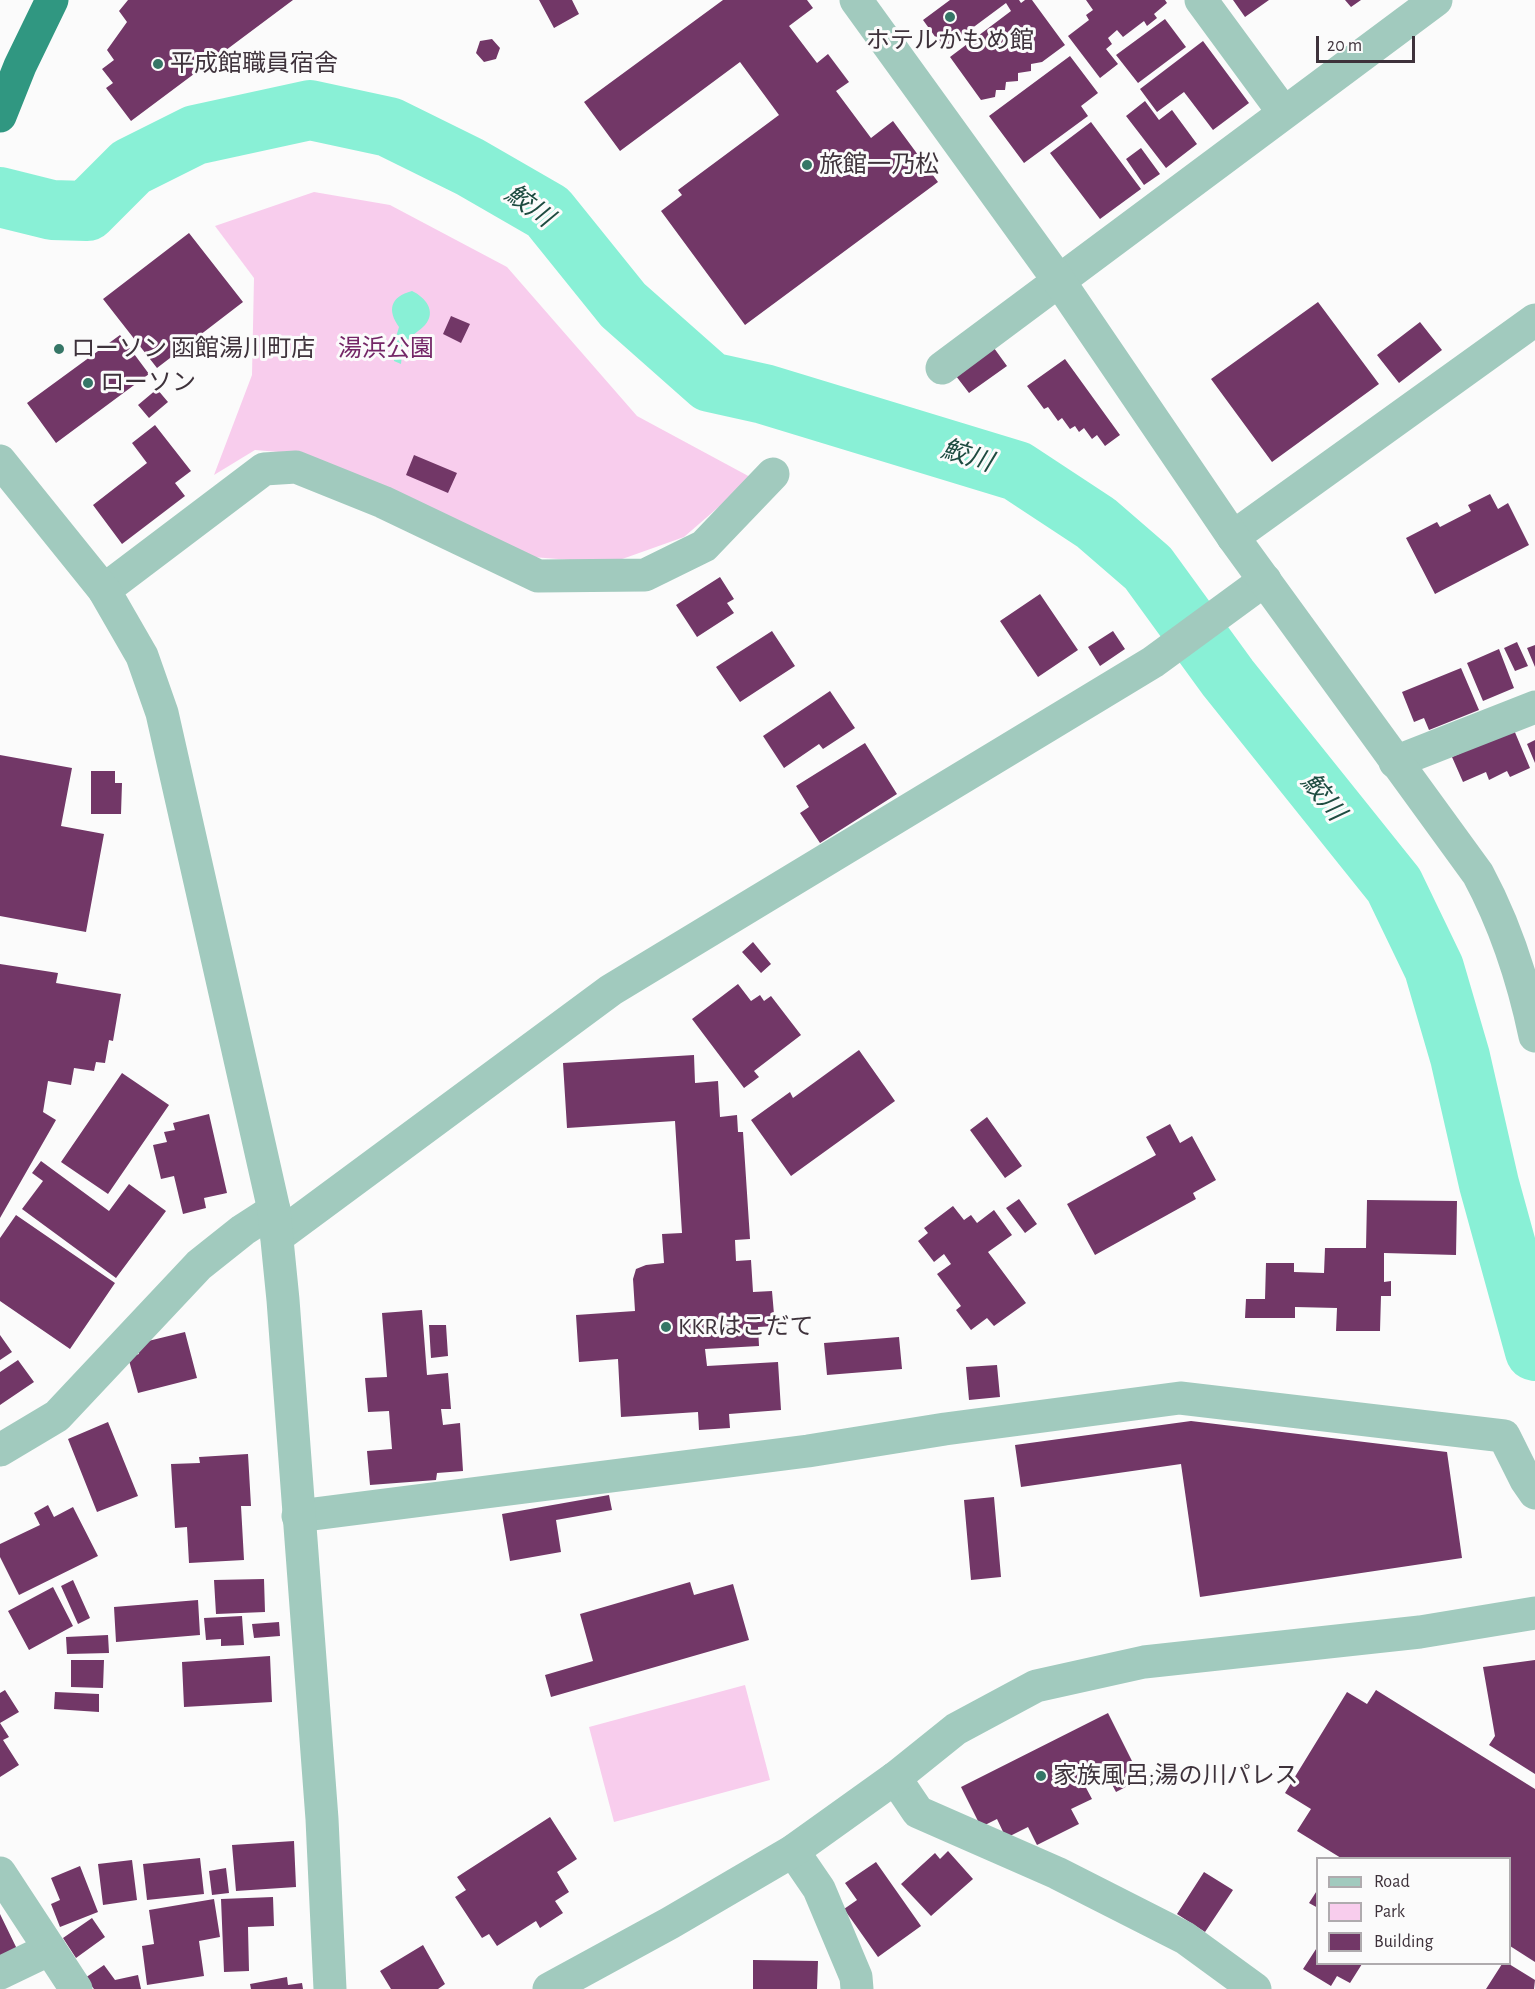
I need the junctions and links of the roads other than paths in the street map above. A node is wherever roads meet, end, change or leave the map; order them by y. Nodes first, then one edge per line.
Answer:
1 (52, 0) edge
2 (856, 0) edge
3 (1201, 0) edge
4 (1436, 0) edge
5 (1284, 113) junction
6 (0, 116) edge
7 (1059, 281) junction
8 (1535, 320) edge
9 (942, 368) dead end
10 (0, 461) edge
11 (773, 474) dead end
12 (1233, 537) junction
13 (1265, 580) junction
14 (104, 590) junction
15 (1535, 707) edge
16 (1395, 762) junction
17 (1535, 1036) edge
18 (276, 1224) junction
19 (0, 1450) edge
20 (1535, 1493) edge
21 (298, 1516) junction
22 (1535, 1614) edge
23 (895, 1778) junction
24 (793, 1851) junction
25 (0, 1874) edge
26 (50, 1950) junction
27 (0, 1973) edge
28 (76, 1989) edge
29 (330, 1989) edge
30 (549, 1989) edge
31 (857, 1989) edge
32 (1255, 1989) edge

1 - 6 highway
2 - 7 street
3 - 5 street
4 - 5 street
5 - 7 street
7 - 9 street
7 - 12 street
8 - 12 street
10 - 14 street
11 - 14 street
12 - 13 street
13 - 16 street
13 - 18 street
14 - 18 street
15 - 16 street
16 - 17 street
18 - 19 street
18 - 21 street
20 - 21 street
21 - 29 street
22 - 23 street
23 - 24 street
23 - 32 street
24 - 30 street
24 - 31 street
25 - 26 street
26 - 27 street
26 - 28 street

